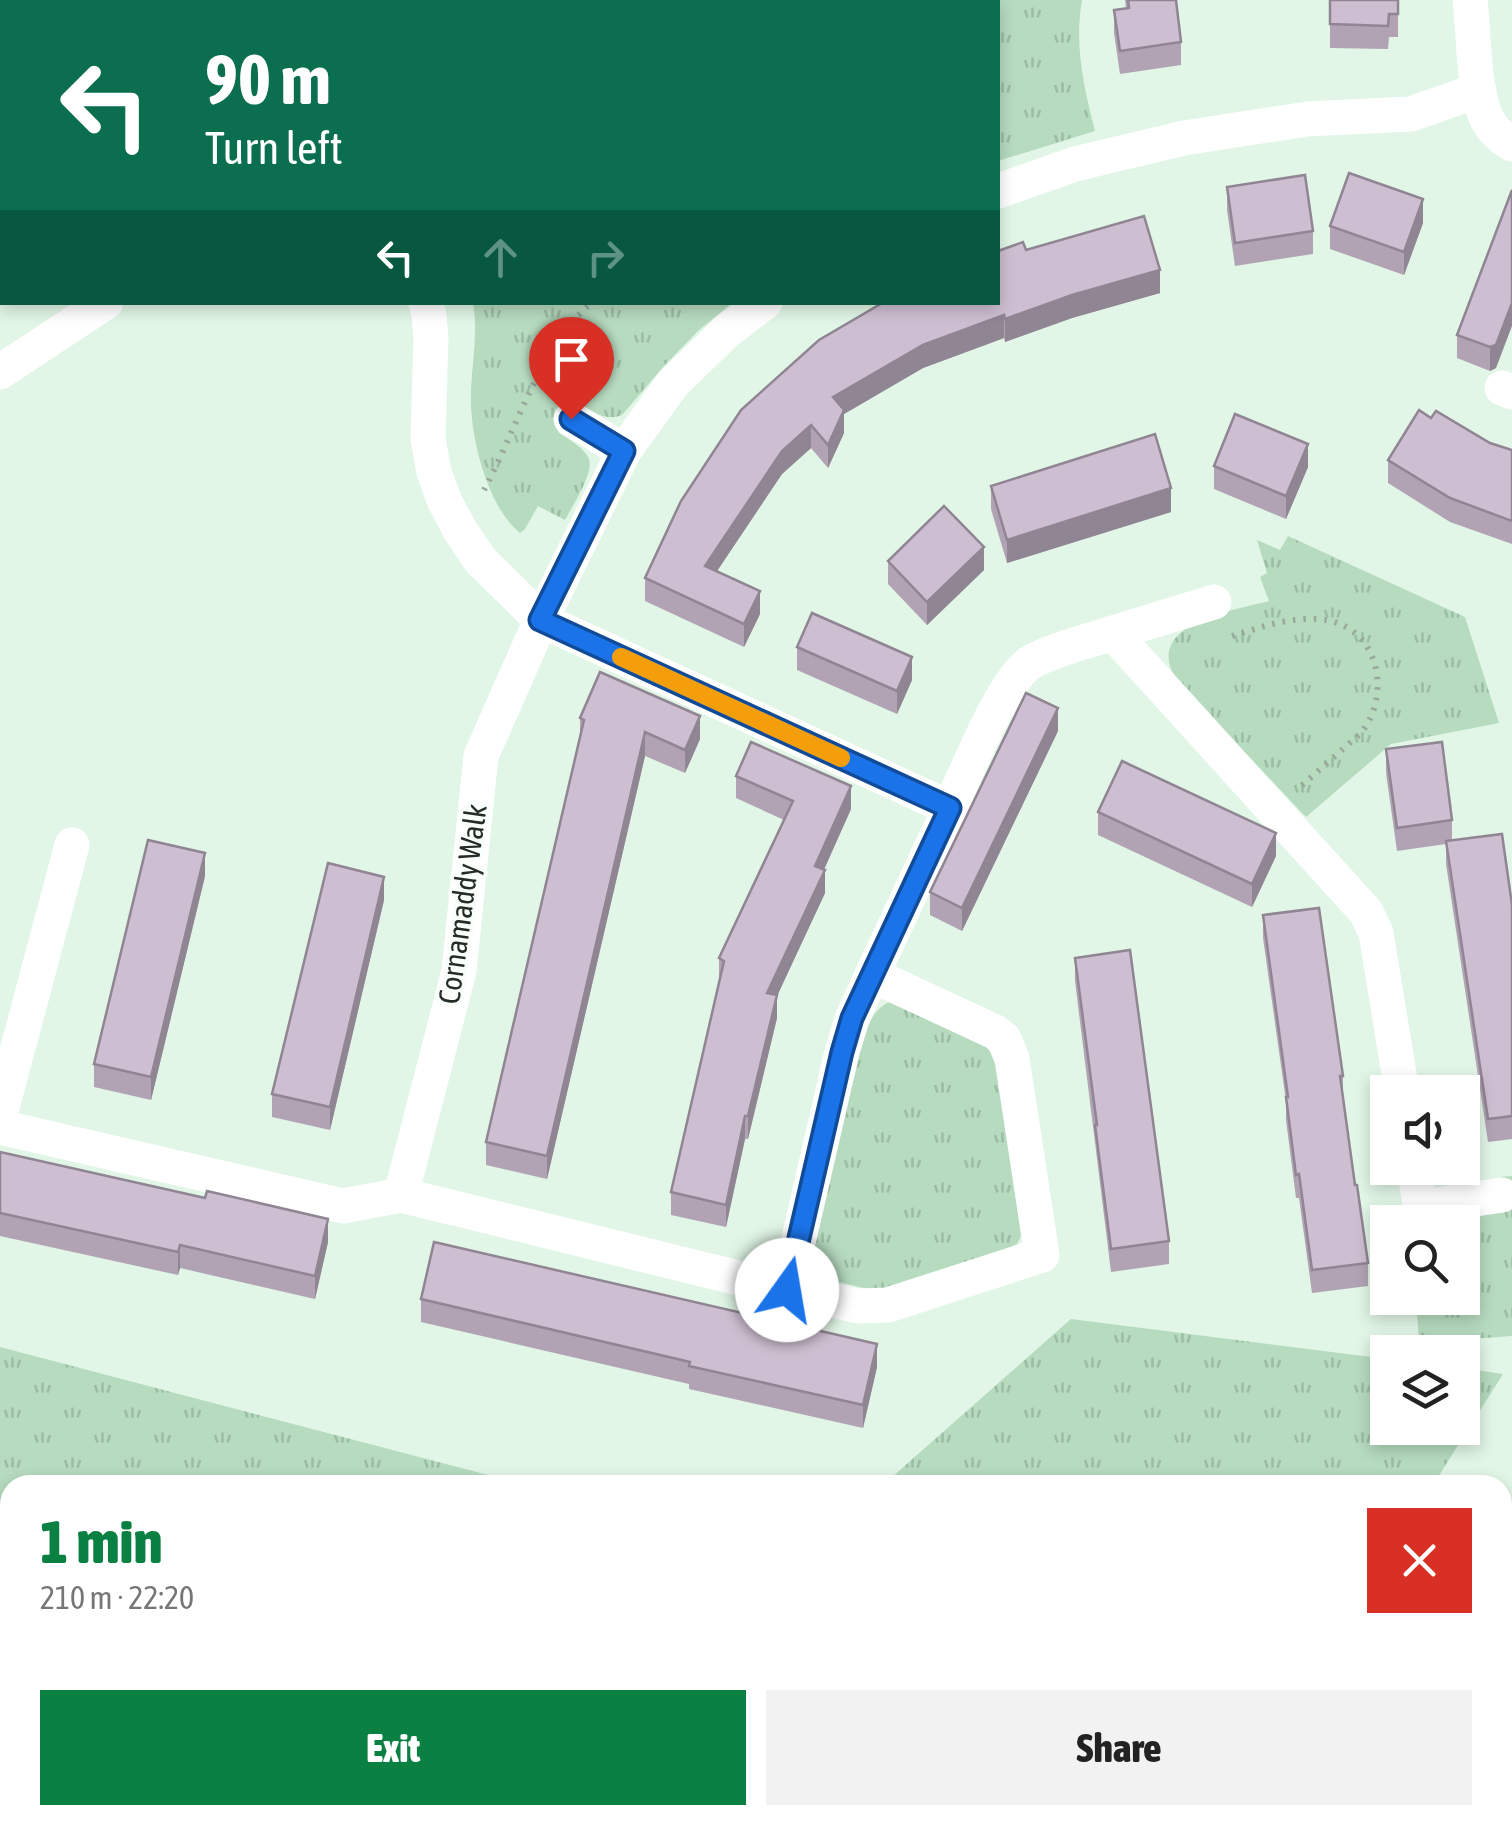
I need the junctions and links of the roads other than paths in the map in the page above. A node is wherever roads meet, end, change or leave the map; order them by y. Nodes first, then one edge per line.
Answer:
1 (1470, 0) edge
2 (1480, 90) junction
3 (1512, 144) edge
4 (1000, 190) edge
5 (101, 305) edge
6 (427, 305) edge
7 (761, 305) edge
8 (0, 372) edge
9 (571, 419) dead end
10 (624, 451) junction
11 (1214, 602) dead end
12 (540, 620) junction
13 (1113, 633) junction
14 (950, 808) junction
15 (72, 845) dead end
16 (872, 975) junction
17 (1399, 1075) edge
18 (0, 1114) edge
19 (0, 1127) edge
20 (401, 1195) junction
21 (1502, 1195) dead end
22 (1462, 1205) edge
23 (787, 1290) junction

1 - 2 street
2 - 3 street
2 - 4 street
5 - 8 street
6 - 12 street
7 - 10 street, Cornamaddy Walk
9 - 10 street
10 - 12 street, Cornamaddy Walk
11 - 13 street
12 - 14 street
12 - 20 street, Cornamaddy Walk
13 - 14 street
13 - 17 street
14 - 16 street
15 - 18 street
16 - 23 street
16 - 23 street
19 - 20 street
20 - 23 street
21 - 22 street

